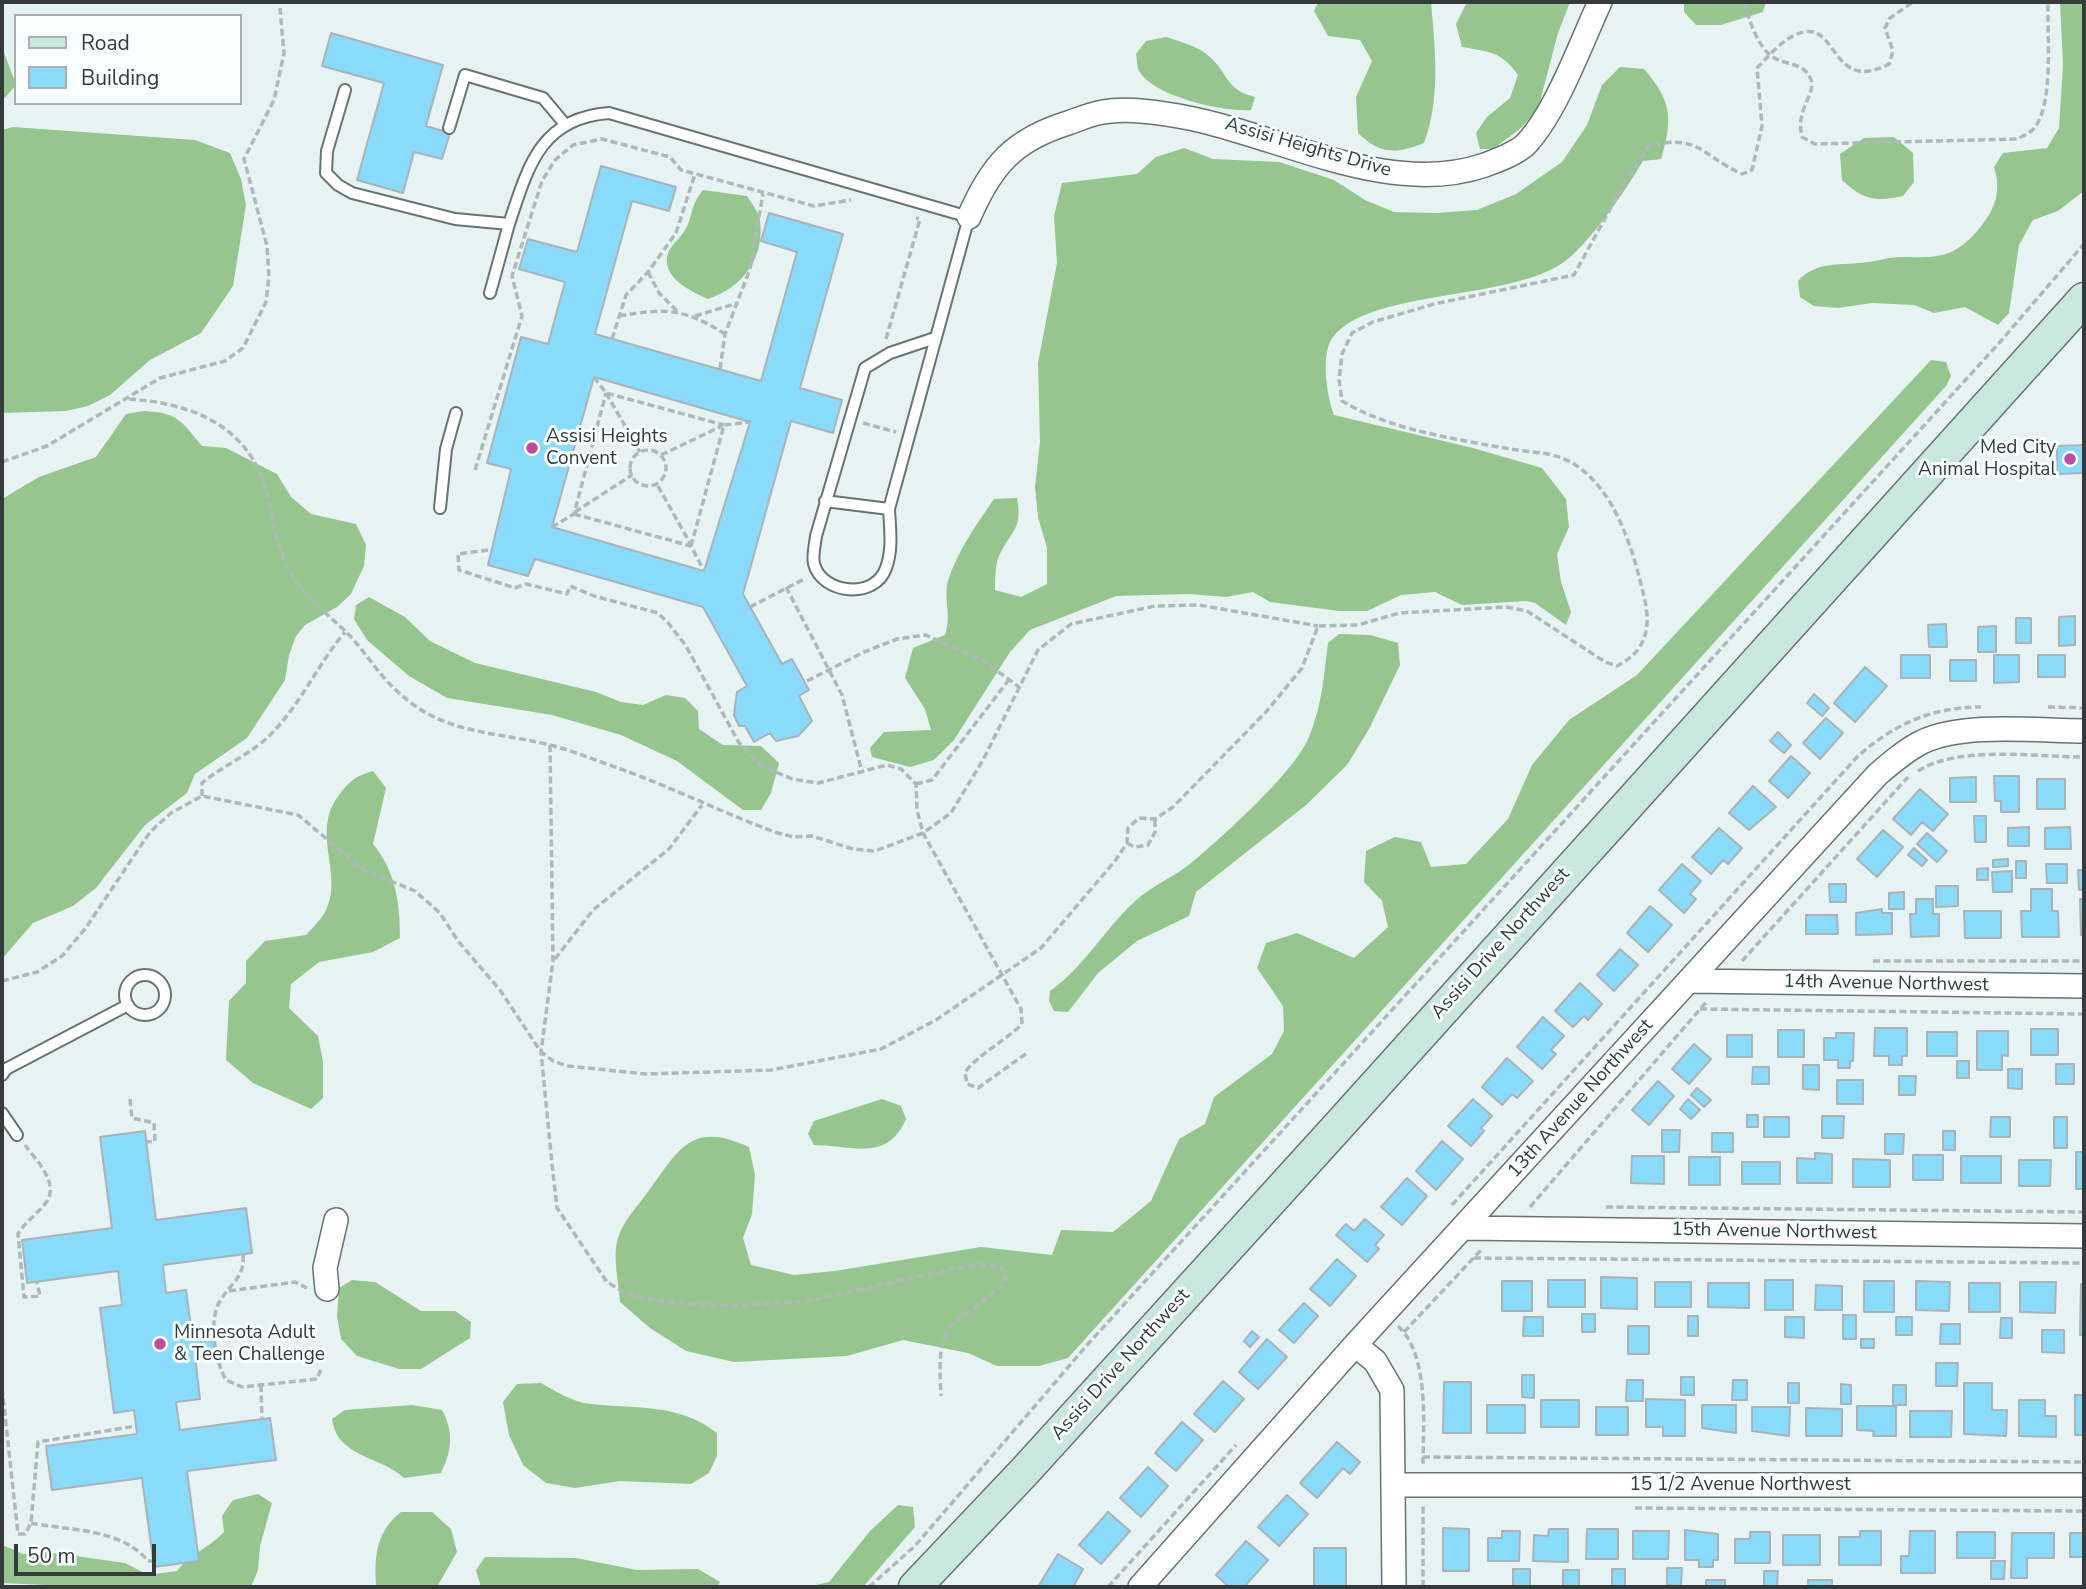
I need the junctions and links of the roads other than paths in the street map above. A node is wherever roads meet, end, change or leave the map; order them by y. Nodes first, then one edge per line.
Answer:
1 (1600, 2) edge
2 (345, 90) dead end
3 (564, 123) junction
4 (449, 128) dead end
5 (969, 217) junction
6 (509, 224) junction
7 (490, 293) dead end
8 (2084, 299) edge
9 (934, 338) junction
10 (456, 413) dead end
11 (825, 501) junction
12 (440, 508) dead end
13 (889, 509) junction
14 (2084, 731) edge
15 (1689, 981) junction
16 (2084, 986) edge
17 (128, 1005) dead end
18 (2, 1075) edge
19 (2, 1114) edge
20 (18, 1135) road end
21 (336, 1220) dead end
22 (1464, 1228) junction
23 (2084, 1236) edge
24 (319, 1290) road end
25 (1355, 1345) junction
26 (1395, 1485) junction
27 (2084, 1485) edge
28 (915, 1587) edge
29 (1140, 1587) edge
30 (1394, 1587) edge

1 - 5 street, Assisi Heights Drive
2 - 6 lane
3 - 4 lane
3 - 5 lane
3 - 6 lane
5 - 9 lane
6 - 7 lane
8 - 28 main road, Assisi Drive Northwest
9 - 11 lane
9 - 13 lane
10 - 12 lane
11 - 13 lane
11 - 13 lane
14 - 15 street, 13th Avenue Northwest
15 - 16 street, 14th Avenue Northwest
15 - 22 street, 13th Avenue Northwest
17 - 18 lane
19 - 20 lane
21 - 24 street
22 - 23 street, 15th Avenue Northwest
22 - 25 street, 13th Avenue Northwest
25 - 26 street
25 - 29 street, 13th Avenue Northwest
26 - 27 street, 15 1/2 Avenue Northwest
26 - 30 street

